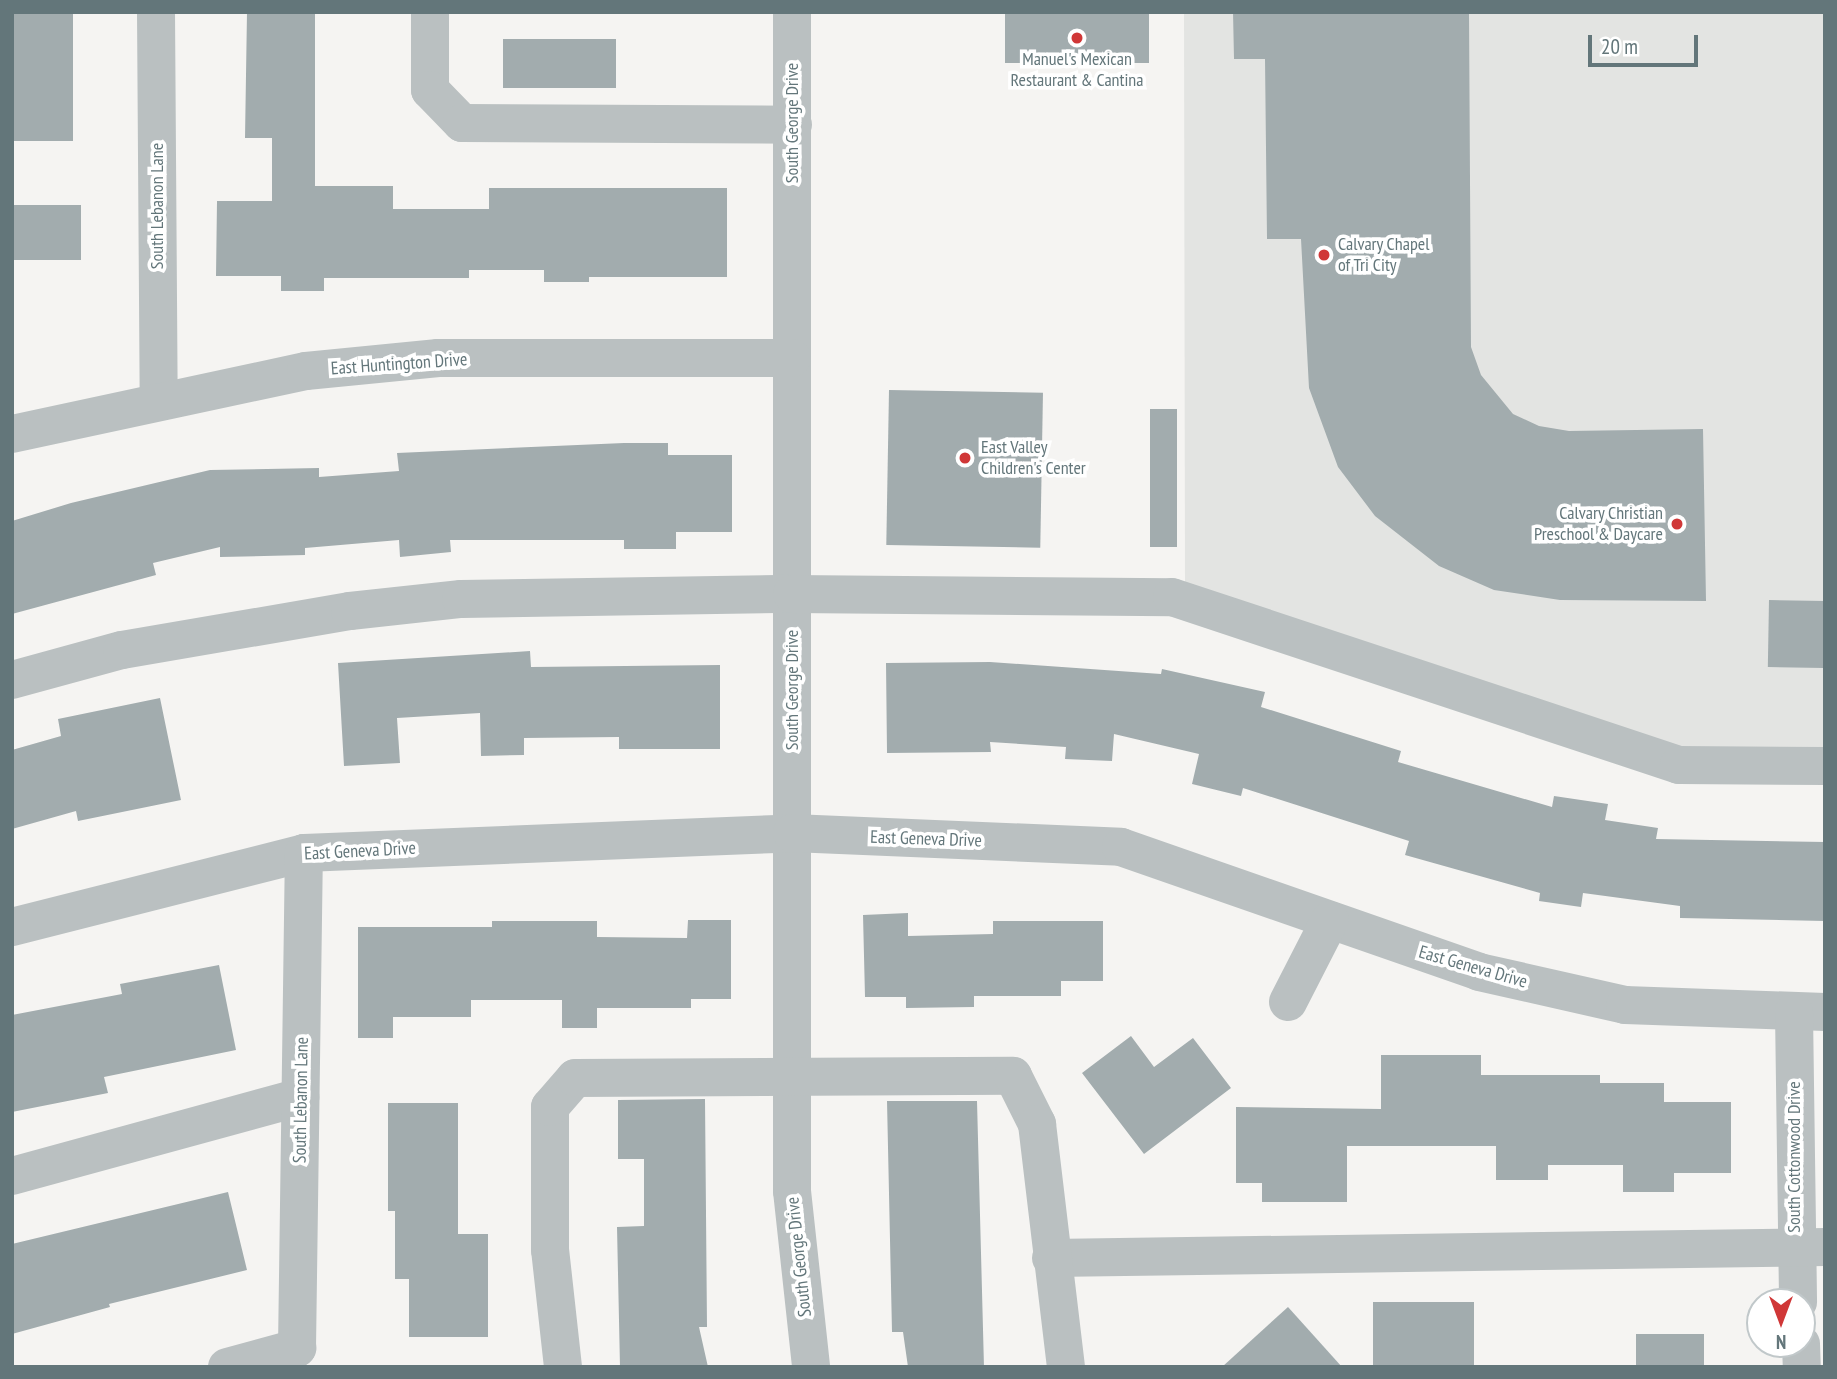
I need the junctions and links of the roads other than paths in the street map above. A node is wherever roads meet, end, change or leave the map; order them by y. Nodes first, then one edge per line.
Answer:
1 (156, 12) edge
2 (430, 12) edge
3 (792, 12) edge
4 (793, 125) junction
5 (792, 358) junction
6 (159, 400) junction
7 (12, 434) edge
8 (792, 594) junction
9 (12, 680) edge
10 (1825, 766) edge
11 (792, 833) junction
12 (304, 853) junction
13 (1330, 920) junction
14 (12, 927) edge
15 (1288, 1002) dead end
16 (1810, 1012) edge
17 (792, 1077) junction
18 (300, 1097) junction
19 (12, 1176) edge
20 (1810, 1247) edge
21 (1051, 1258) junction
22 (1801, 1288) edge
23 (227, 1367) edge
24 (563, 1367) edge
25 (811, 1367) edge
26 (1066, 1367) edge

1 - 6 street, South Lebanon Lane
2 - 4 street
3 - 4 street, South George Drive
4 - 5 street, South George Drive
5 - 6 street, East Huntington Drive
5 - 8 street, South George Drive
6 - 7 street, East Huntington Drive
8 - 9 street
8 - 10 street
8 - 11 street, South George Drive
11 - 12 street, East Geneva Drive
11 - 13 street, East Geneva Drive
11 - 17 street, South George Drive
12 - 14 street, East Geneva Drive
12 - 18 street, South Lebanon Lane
13 - 15 street
13 - 16 street, East Geneva Drive
16 - 20 street, South Cottonwood Drive
17 - 21 street
17 - 24 street
17 - 25 street, South George Drive
18 - 19 street
18 - 23 street, South Lebanon Lane
20 - 21 street
20 - 22 street, South Cottonwood Drive
21 - 26 street

